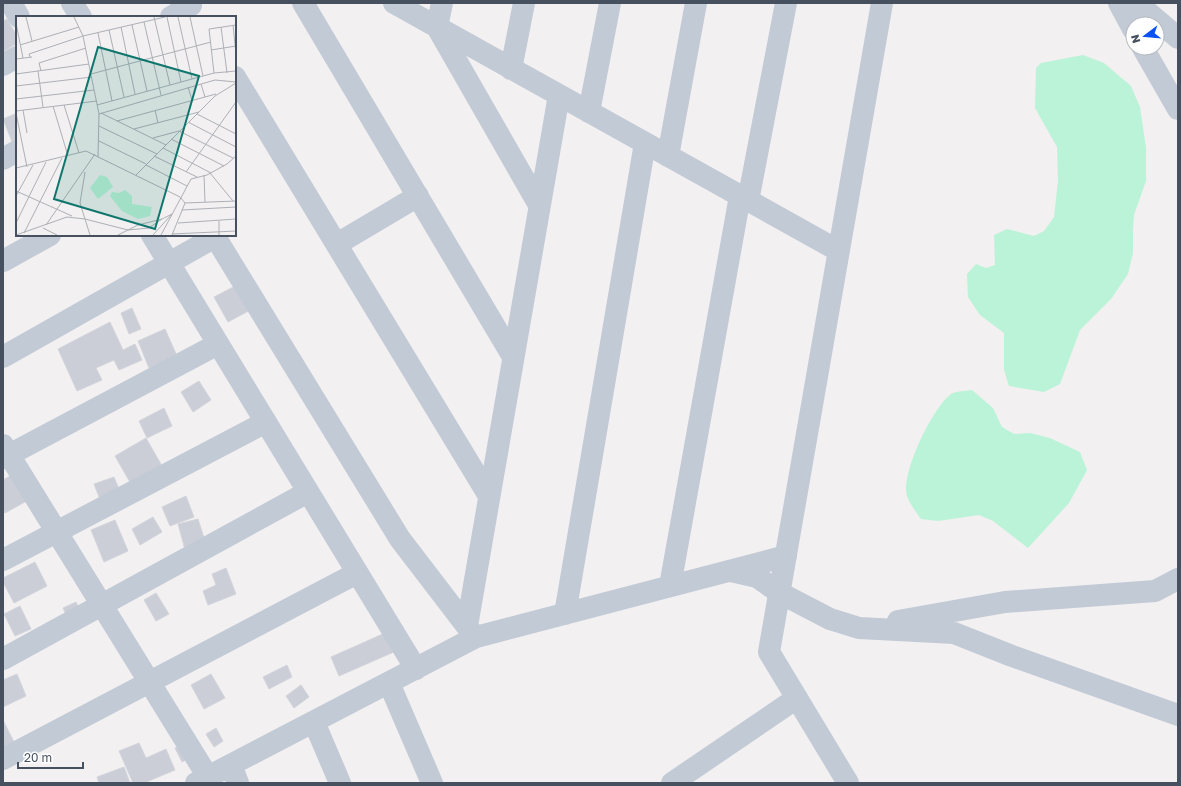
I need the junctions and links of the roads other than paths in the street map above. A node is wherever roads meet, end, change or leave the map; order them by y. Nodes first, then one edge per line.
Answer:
1 (11, 3) edge
2 (72, 3) edge
3 (303, 3) edge
4 (394, 3) edge
5 (442, 3) edge
6 (524, 3) edge
7 (610, 3) edge
8 (696, 3) edge
9 (786, 3) edge
10 (882, 3) edge
11 (1119, 3) edge
12 (1137, 3) edge
13 (193, 8) edge
14 (18, 16) edge
15 (80, 16) edge
16 (173, 16) edge
17 (1126, 16) edge
18 (437, 27) junction
19 (1178, 38) edge
20 (1148, 56) edge
21 (16, 58) edge
22 (3, 65) edge
23 (512, 69) junction
24 (236, 79) edge
25 (559, 95) junction
26 (1178, 109) edge
27 (588, 112) junction
28 (644, 143) junction
29 (16, 152) edge
30 (668, 156) junction
31 (3, 159) edge
32 (418, 196) junction
33 (744, 198) junction
34 (539, 205) junction
35 (48, 236) edge
36 (153, 236) edge
37 (214, 236) edge
38 (337, 244) junction
39 (839, 252) junction
40 (3, 261) edge
41 (169, 263) junction
42 (218, 344) junction
43 (3, 357) edge
44 (513, 357) junction
45 (266, 422) junction
46 (5, 453) edge
47 (308, 492) junction
48 (489, 496) junction
49 (56, 532) junction
50 (786, 556) junction
51 (3, 560) edge
52 (730, 571) junction
53 (357, 573) junction
54 (1178, 579) edge
55 (670, 586) junction
56 (780, 593) junction
57 (102, 606) junction
58 (565, 614) junction
59 (859, 628) junction
60 (471, 631) junction
61 (3, 659) edge
62 (416, 669) junction
63 (389, 682) junction
64 (150, 683) junction
65 (797, 698) junction
66 (1178, 715) edge
67 (314, 722) junction
68 (3, 759) edge
69 (234, 774) edge
70 (202, 780) edge
71 (839, 780) edge
72 (340, 783) edge
73 (432, 783) edge
74 (672, 783) edge

1 - 14 street
2 - 15 street
3 - 32 street
4 - 18 street
5 - 18 street
6 - 23 street
7 - 27 street
8 - 30 street
9 - 33 street
10 - 39 street
11 - 17 street
12 - 19 street
13 - 16 street
18 - 23 street
18 - 34 street
20 - 26 street
21 - 22 street
23 - 25 street
24 - 38 street
25 - 27 street
25 - 34 street
27 - 28 street
28 - 30 street
28 - 58 street
29 - 31 street
30 - 33 street
32 - 38 street
32 - 44 street
33 - 39 street
33 - 55 street
34 - 44 street
35 - 40 street
36 - 41 street
37 - 41 street
37 - 60 street
38 - 48 street
39 - 50 street
41 - 42 street
41 - 43 street
42 - 45 street
42 - 46 street
44 - 48 street
45 - 47 street
45 - 49 street
46 - 49 street
47 - 53 street
47 - 57 street
48 - 60 street
49 - 51 street
49 - 57 street
50 - 52 street
50 - 56 street
52 - 55 street
52 - 56 street
53 - 62 street
53 - 64 street
54 - 59 street
55 - 58 street
56 - 59 street
56 - 65 street
57 - 61 street
57 - 64 street
58 - 60 street
59 - 66 street
60 - 62 street
62 - 63 street
63 - 67 street
63 - 73 street
64 - 68 street
64 - 70 street
65 - 71 street
65 - 74 street
67 - 69 street
67 - 72 street
69 - 70 street

